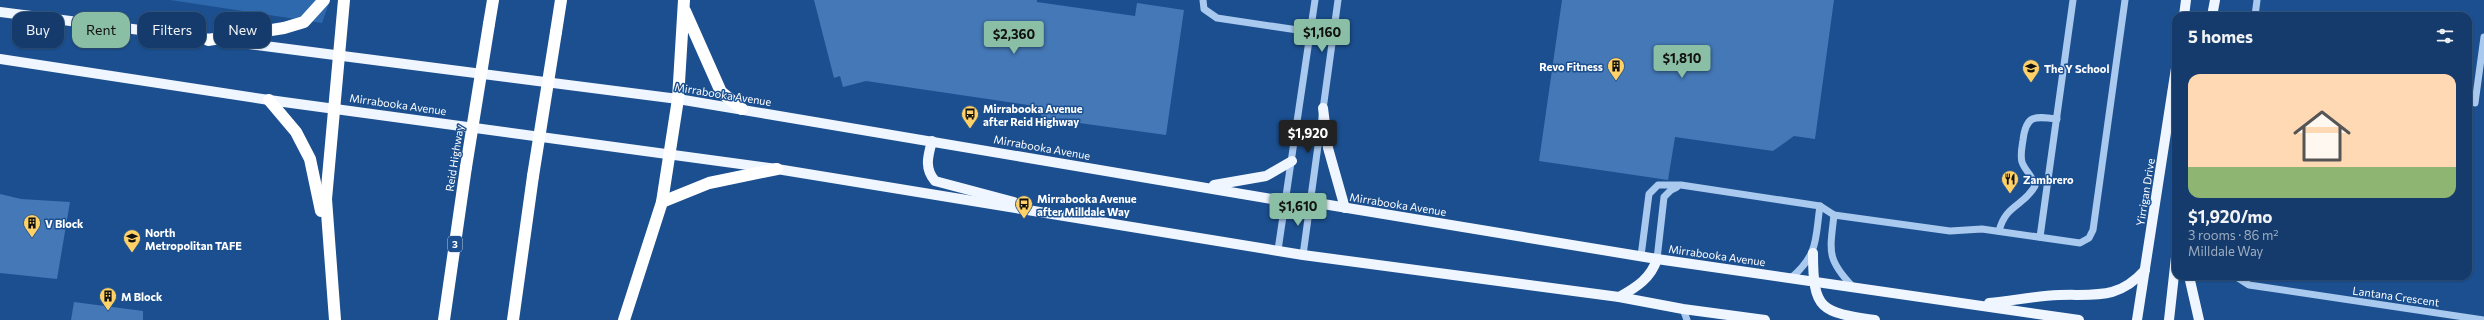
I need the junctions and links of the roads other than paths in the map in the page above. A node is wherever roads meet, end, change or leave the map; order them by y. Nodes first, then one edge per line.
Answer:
1 (324, 0) edge
2 (344, 0) edge
3 (493, 0) edge
4 (561, 0) edge
5 (1203, 0) edge
6 (1315, 0) edge
7 (1338, 0) edge
8 (2073, 0) edge
9 (2125, 0) edge
10 (2182, 0) edge
11 (2186, 0) edge
12 (2215, 0) edge
13 (2257, 0) edge
14 (684, 4) edge
15 (0, 12) edge
16 (2184, 12) edge
17 (2184, 12) edge
18 (2213, 12) edge
19 (2256, 12) edge
20 (1310, 32) junction
21 (2484, 37) edge
22 (208, 40) junction
23 (340, 55) junction
24 (0, 60) edge
25 (2172, 94) edge
26 (678, 99) junction
27 (269, 100) junction
28 (2474, 103) dead end
29 (335, 107) junction
30 (1323, 108) junction
31 (742, 109) junction
32 (2057, 119) junction
33 (932, 141) junction
34 (671, 153) junction
35 (1292, 161) junction
36 (777, 169) junction
37 (1681, 185) junction
38 (1202, 186) junction
39 (1286, 200) junction
40 (662, 202) junction
41 (1311, 202) junction
42 (1820, 206) junction
43 (1346, 208) junction
44 (1047, 213) junction
45 (1834, 215) junction
46 (1999, 231) junction
47 (2040, 237) junction
48 (328, 243) junction
49 (1278, 250) junction
50 (1813, 253) junction
51 (1303, 255) junction
52 (1641, 256) junction
53 (1657, 259) junction
54 (2145, 270) junction
55 (1791, 278) junction
56 (2173, 280) edge
57 (2190, 280) edge
58 (2242, 280) edge
59 (1813, 281) junction
60 (1853, 287) junction
61 (1620, 297) junction
62 (1975, 305) junction
63 (1683, 309) junction
64 (1728, 318) edge
65 (335, 320) edge
66 (444, 320) edge
67 (513, 320) edge
68 (624, 320) edge
69 (1687, 320) edge
70 (1765, 320) edge
71 (1875, 320) edge
72 (2079, 320) edge
73 (2137, 320) edge
74 (2169, 320) edge
75 (2199, 320) edge
76 (2484, 320) edge

1 - 22 highway
2 - 23 highway
3 - 66 highway, Reid Highway / 3, bridge
4 - 67 highway, bridge
5 - 20 street
6 - 20 street
7 - 30 street
8 - 32 street
9 - 47 street
10 - 16 main road
11 - 17 main road
12 - 18 main road
13 - 19 street
14 - 26 highway
14 - 31 highway
15 - 22 main road, Mirrabooka Avenue
20 - 35 street
21 - 28 street
22 - 23 main road, Mirrabooka Avenue
23 - 26 main road, Mirrabooka Avenue
23 - 29 highway
24 - 27 main road, Mirrabooka Avenue
25 - 54 main road, Yirrigan Drive
26 - 31 main road, Mirrabooka Avenue
26 - 34 highway
27 - 29 main road, Mirrabooka Avenue
27 - 48 highway
29 - 34 main road, Mirrabooka Avenue
29 - 48 highway
30 - 41 street
30 - 43 main road
31 - 33 main road, Mirrabooka Avenue
32 - 46 street
32 - 47 street
33 - 38 main road, Mirrabooka Avenue
33 - 44 main road
34 - 36 main road, Mirrabooka Avenue
34 - 40 highway
35 - 38 main road
35 - 39 street
36 - 40 highway
36 - 44 main road, Mirrabooka Avenue
37 - 42 street
37 - 52 street
37 - 53 street
38 - 39 main road, Mirrabooka Avenue
39 - 41 main road, Mirrabooka Avenue
39 - 49 street
40 - 68 highway
41 - 43 main road, Mirrabooka Avenue
41 - 51 street
42 - 45 street
42 - 50 street
43 - 52 main road, Mirrabooka Avenue
44 - 49 main road, Mirrabooka Avenue
45 - 46 street
45 - 60 street
46 - 47 street
48 - 65 highway
49 - 51 main road, Mirrabooka Avenue
50 - 55 street
50 - 59 main road
51 - 61 main road, Mirrabooka Avenue
52 - 53 main road, Mirrabooka Avenue
53 - 55 main road, Mirrabooka Avenue
53 - 61 main road
54 - 62 main road
54 - 73 main road, Yirrigan Drive
55 - 59 main road, Mirrabooka Avenue
56 - 74 main road
57 - 75 main road
58 - 76 street, Lantana Crescent
59 - 60 main road, Mirrabooka Avenue
59 - 71 main road
60 - 62 main road, Mirrabooka Avenue
61 - 63 main road, Mirrabooka Avenue
62 - 72 main road, Mirrabooka Avenue
63 - 64 main road, Mirrabooka Avenue
63 - 69 street
64 - 70 main road, Mirrabooka Avenue

